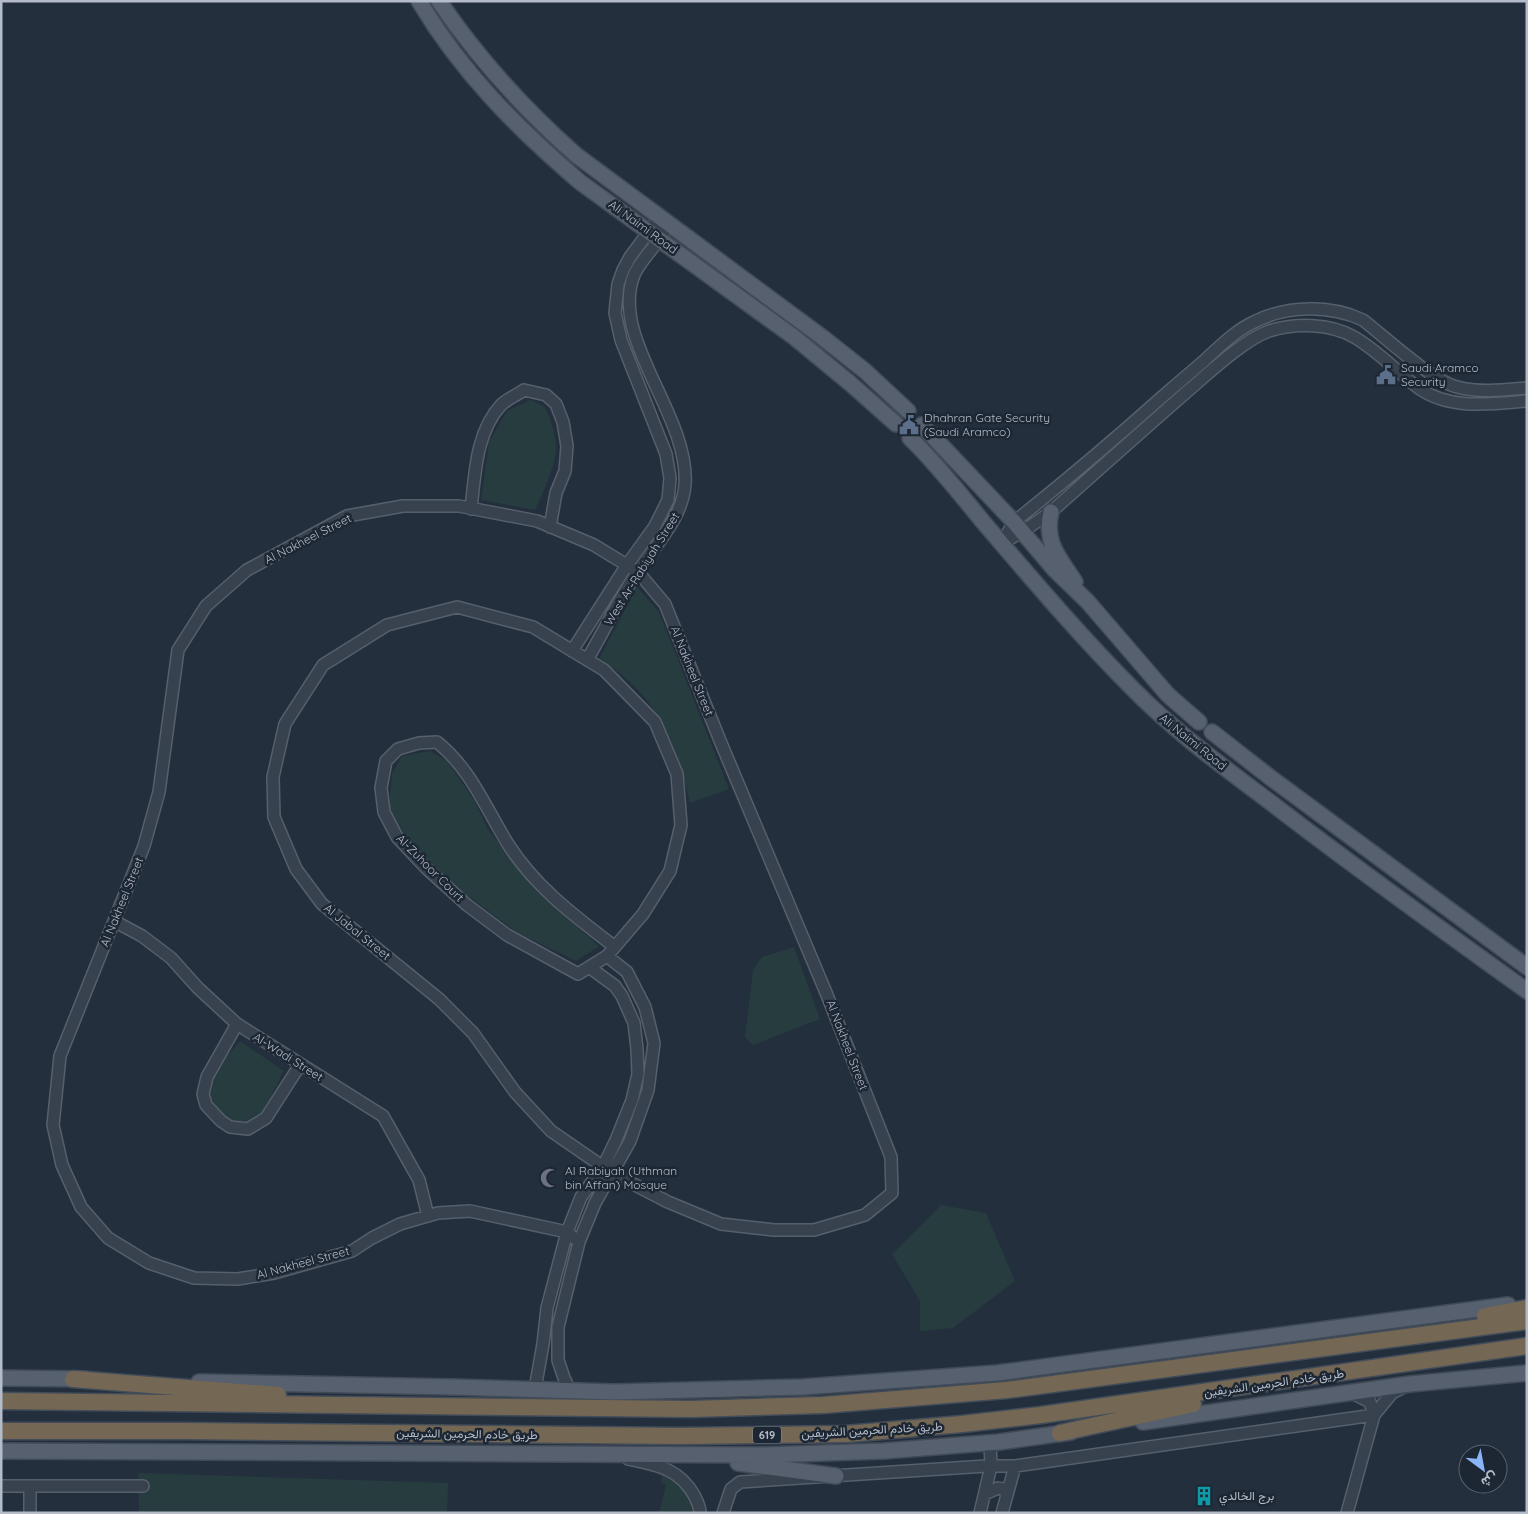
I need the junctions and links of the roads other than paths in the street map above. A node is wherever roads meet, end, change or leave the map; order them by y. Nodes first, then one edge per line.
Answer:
1 (419, 1) edge
2 (440, 1) edge
3 (663, 221) junction
4 (654, 236) junction
5 (1363, 320) junction
6 (1354, 337) junction
7 (1429, 372) junction
8 (1527, 388) edge
9 (1421, 389) junction
10 (890, 395) junction
11 (1527, 401) edge
12 (878, 408) junction
13 (908, 411) dead end
14 (896, 424) dead end
15 (471, 509) junction
16 (1050, 512) junction
17 (550, 527) junction
18 (1018, 528) junction
19 (1002, 543) junction
20 (626, 565) junction
21 (638, 572) junction
22 (1088, 602) junction
23 (572, 651) junction
24 (587, 660) junction
25 (1199, 722) dead end
26 (1212, 732) dead end
27 (114, 921) junction
28 (615, 947) junction
29 (607, 956) junction
30 (589, 967) junction
31 (1527, 967) edge
32 (1527, 991) edge
33 (237, 1024) junction
34 (300, 1065) junction
35 (607, 1170) junction
36 (428, 1216) junction
37 (567, 1232) junction
38 (579, 1242) junction
39 (1527, 1302) edge
40 (1527, 1308) edge
41 (1527, 1321) edge
42 (1343, 1344) junction
43 (1527, 1346) edge
44 (1527, 1372) edge
45 (1315, 1377) junction
46 (1, 1378) edge
47 (73, 1379) junction
48 (1410, 1384) junction
49 (535, 1389) junction
50 (570, 1391) junction
51 (1352, 1393) junction
52 (1, 1401) edge
53 (435, 1406) junction
54 (1374, 1415) junction
55 (1, 1431) edge
56 (1060, 1433) junction
57 (990, 1443) junction
58 (1, 1451) edge
59 (604, 1455) junction
60 (677, 1455) junction
61 (991, 1466) junction
62 (1015, 1466) junction
63 (836, 1476) junction
64 (1, 1486) edge
65 (30, 1486) junction
66 (143, 1486) dead end
67 (985, 1494) junction
68 (1007, 1495) junction
69 (30, 1513) edge
70 (700, 1513) edge
71 (723, 1513) edge
72 (980, 1513) edge
73 (1002, 1513) edge
74 (1347, 1513) edge

1 - 4 main road, Ali Naimi Road
2 - 3 main road, Ali Naimi Road
3 - 4 street, West Ar-Rabiyah Street
3 - 10 main road, Ali Naimi Road
4 - 12 main road, Ali Naimi Road
4 - 20 street, West Ar-Rabiyah Street
4 - 21 street, West Ar-Rabiyah Street
5 - 6 street
5 - 7 street
5 - 18 street
6 - 9 street
6 - 16 street
7 - 8 street
7 - 9 street
9 - 11 street
10 - 12 main road
10 - 13 main road, Ali Naimi Road
12 - 14 main road, Ali Naimi Road
15 - 17 street, Al Nakheel Street
15 - 17 street
15 - 27 street, Al Nakheel Street
16 - 18 street
16 - 22 main road
17 - 20 street, Al Nakheel Street
18 - 19 street
18 - 19 main road, Ali Naimi Road
18 - 22 main road, Ali Naimi Road
19 - 32 main road, Ali Naimi Road
20 - 21 street, Al Nakheel Street
20 - 23 street, West Ar-Rabiyah Street
21 - 24 street, West Ar-Rabiyah Street
21 - 35 street, Al Nakheel Street
22 - 25 main road, Ali Naimi Road
23 - 24 street, Al Jabal Street
23 - 35 street, Al Jabal Street
24 - 28 street, Al Jabal Street
26 - 31 main road, Ali Naimi Road
27 - 33 street, Al-Wadi Street
27 - 36 street, Al Nakheel Street
28 - 29 street, Al Jabal Street
28 - 30 street, Al-Zuhoor Court
29 - 30 street, Al-Zuhoor Court
29 - 35 street
30 - 35 street
33 - 34 street, Al-Wadi Street
33 - 34 street
34 - 36 street, Al-Wadi Street
35 - 37 street
35 - 38 street
36 - 37 street, Al Nakheel Street
37 - 38 street, Al Nakheel Street
37 - 49 street
38 - 50 street
39 - 50 main road
40 - 42 highway
41 - 42 highway
42 - 53 highway
43 - 45 highway, طريق خادم الحرمين الشريفين / 619
44 - 48 main road
45 - 55 highway, طريق خادم الحرمين الشريفين / 619
45 - 56 highway
46 - 47 main road
47 - 49 main road
47 - 53 highway
48 - 51 main road
48 - 54 street
49 - 50 main road
51 - 54 street
51 - 56 main road
52 - 53 highway
54 - 62 street
54 - 74 street
56 - 57 main road
57 - 60 main road
57 - 61 street
58 - 59 main road
59 - 60 main road
59 - 70 street
60 - 63 main road
61 - 62 street
61 - 63 street
61 - 67 street
62 - 68 street
63 - 71 street
64 - 65 street
65 - 66 street
65 - 69 street
67 - 68 street
67 - 72 street
68 - 73 street

